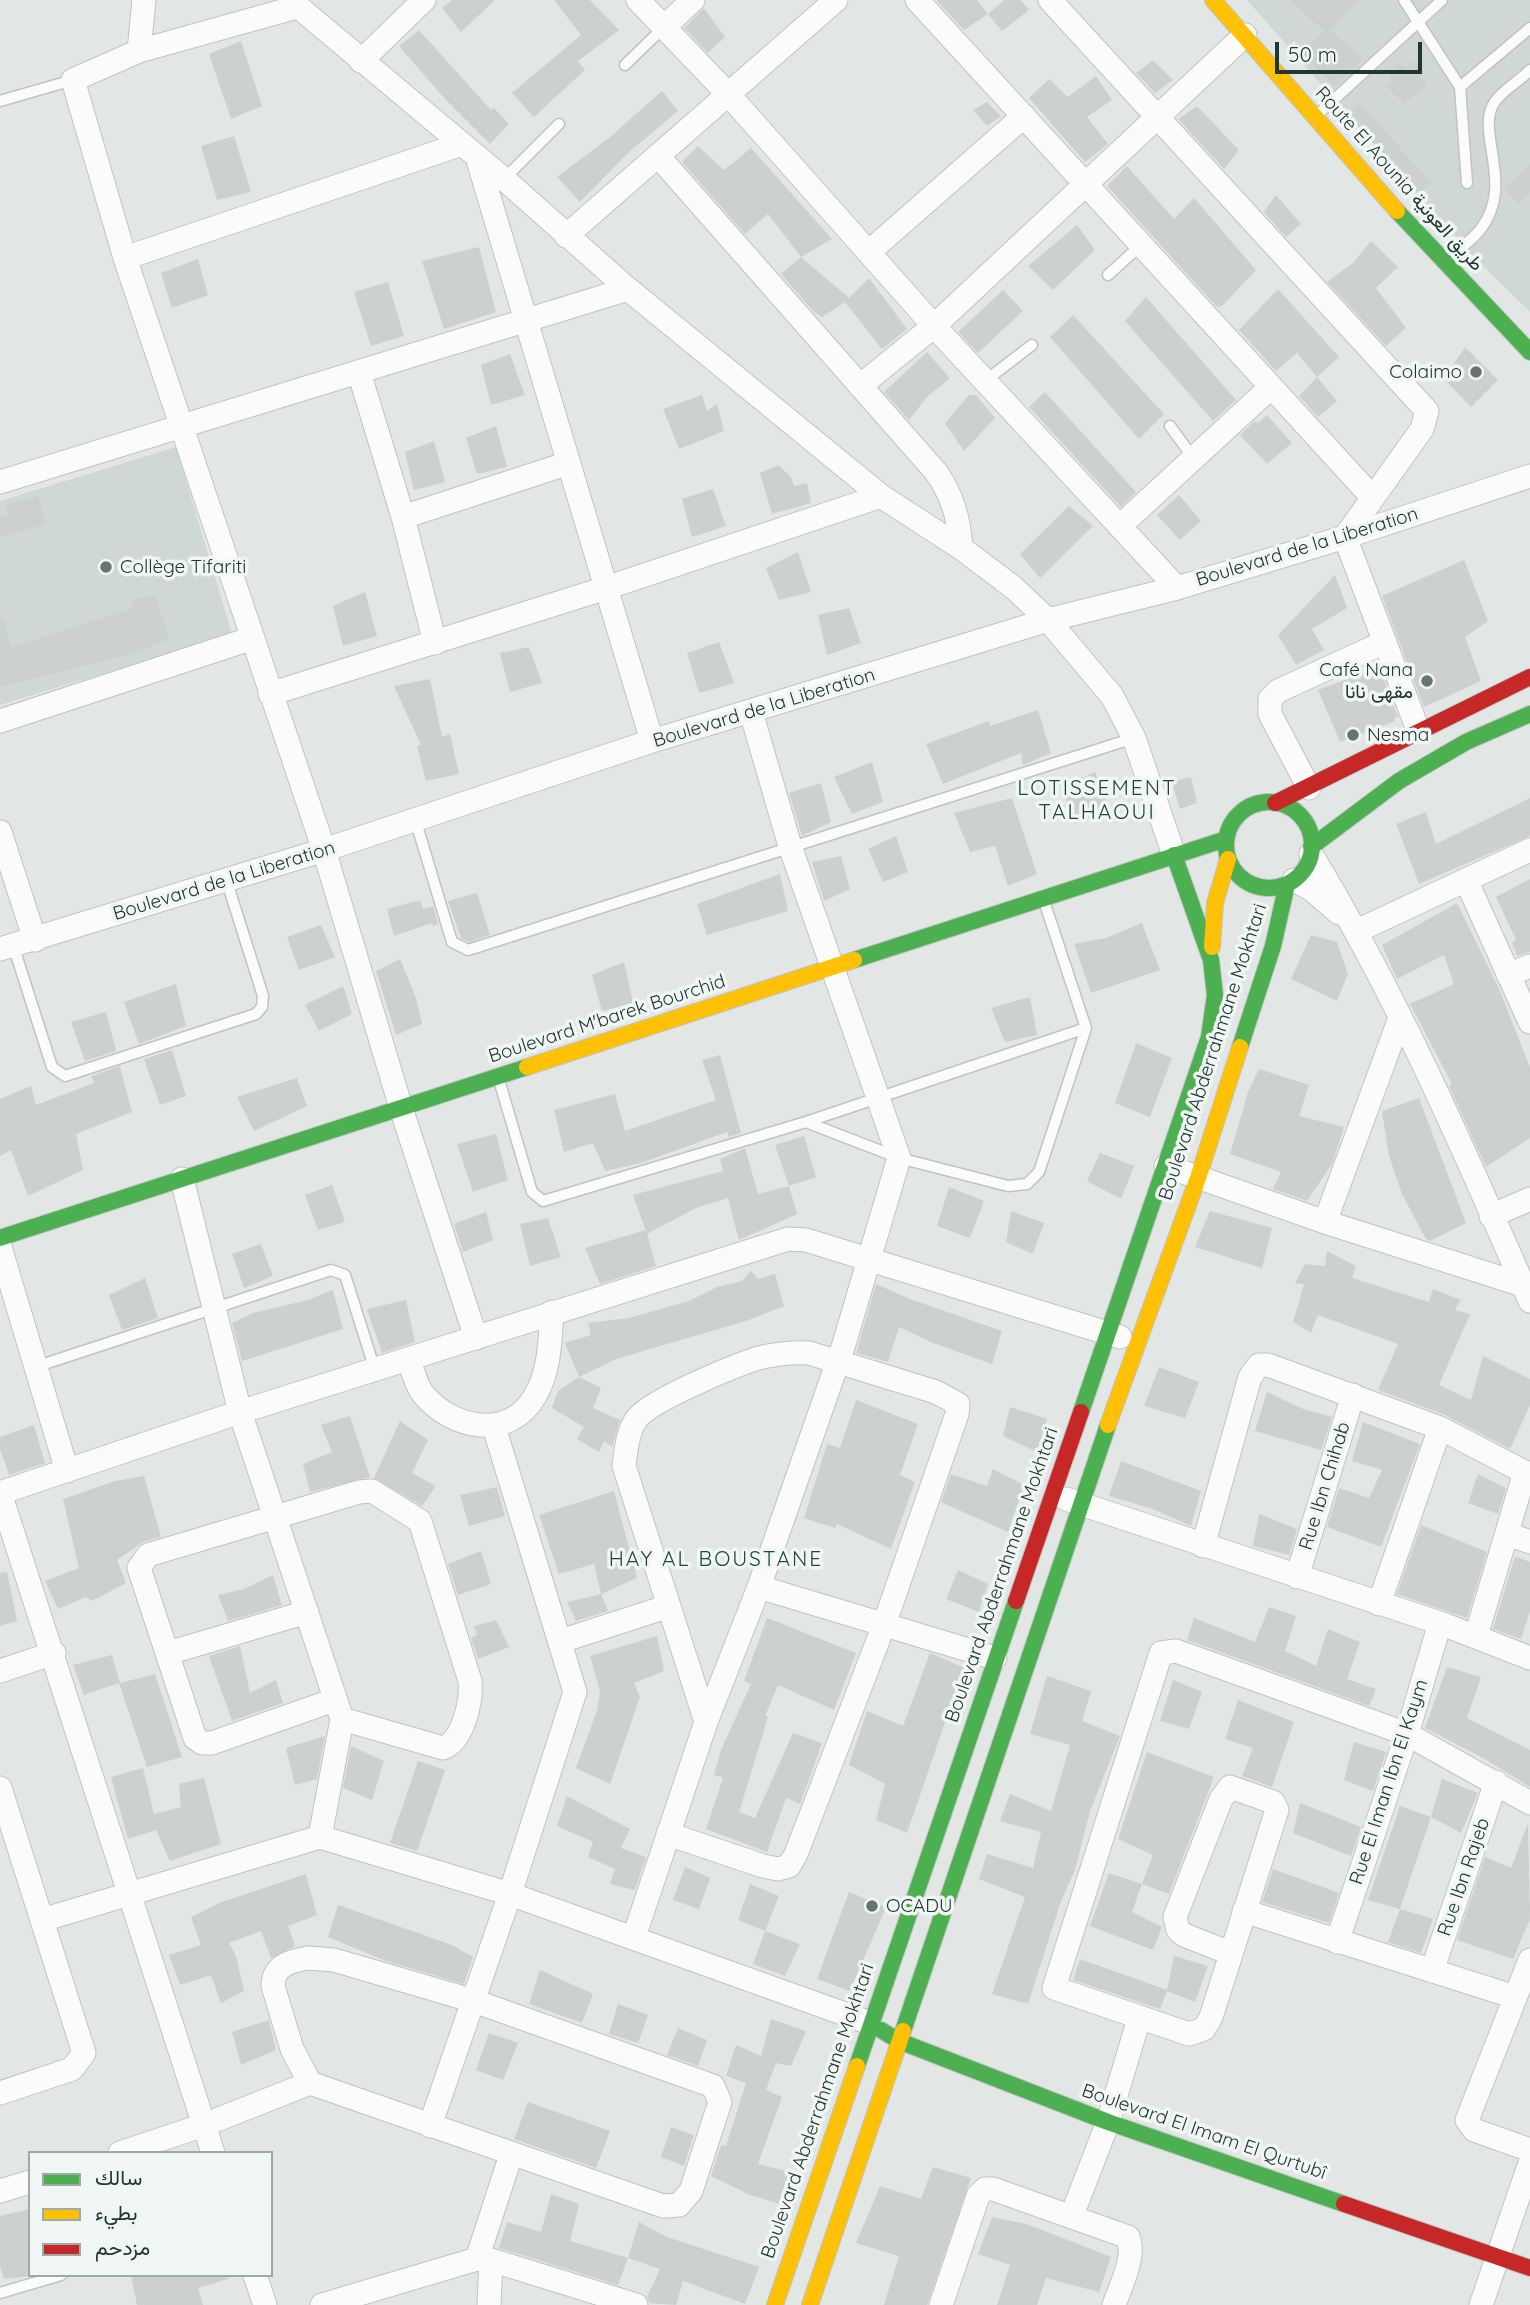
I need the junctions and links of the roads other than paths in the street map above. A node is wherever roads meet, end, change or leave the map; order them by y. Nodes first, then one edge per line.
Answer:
1 (144, 0) edge
2 (424, 0) edge
3 (638, 0) edge
4 (693, 0) edge
5 (835, 0) edge
6 (917, 0) edge
7 (1050, 0) edge
8 (1213, 0) edge
9 (1404, 0) edge
10 (1442, 0) edge
11 (294, 3) edge
12 (1418, 22) junction
13 (663, 28) junction
14 (1530, 28) edge
15 (1245, 35) junction
16 (139, 51) junction
17 (361, 61) junction
18 (625, 65) dead end
19 (1529, 72) edge
20 (73, 80) junction
21 (1460, 87) junction
22 (728, 94) junction
23 (0, 101) edge
24 (1024, 116) junction
25 (1315, 117) junction
26 (1158, 119) junction
27 (559, 124) dead end
28 (470, 150) junction
29 (659, 157) junction
30 (504, 179) junction
31 (1086, 182) junction
32 (1467, 183) dead end
33 (566, 236) junction
34 (1142, 244) junction
35 (870, 251) junction
36 (125, 258) junction
37 (1444, 263) junction
38 (1108, 275) dead end
39 (628, 289) junction
40 (525, 322) junction
41 (934, 326) junction
42 (1032, 345) dead end
43 (1530, 352) edge
44 (359, 372) junction
45 (985, 381) junction
46 (860, 386) junction
47 (1270, 388) junction
48 (181, 426) junction
49 (1170, 426) dead end
50 (1194, 459) junction
51 (569, 463) junction
52 (1530, 475) edge
53 (0, 482) edge
54 (881, 496) junction
55 (1373, 498) junction
56 (403, 517) junction
57 (1120, 526) junction
58 (1345, 537) junction
59 (961, 548) junction
60 (1177, 587) junction
61 (606, 588) junction
62 (1048, 620) junction
63 (253, 638) junction
64 (1385, 642) junction
65 (435, 643) junction
66 (1530, 677) edge
67 (270, 694) junction
68 (751, 712) junction
69 (1452, 714) junction
70 (1530, 714) edge
71 (0, 721) edge
72 (1418, 730) junction
73 (1134, 738) junction
74 (652, 741) junction
75 (1466, 742) junction
76 (1309, 788) junction
77 (1275, 803) junction
78 (415, 819) junction
79 (0, 832) edge
80 (1226, 839) junction
81 (790, 846) junction
82 (324, 850) junction
83 (1311, 850) junction
84 (1530, 850) edge
85 (1174, 856) junction
86 (1228, 859) junction
87 (226, 879) junction
88 (1466, 880) junction
89 (1290, 882) junction
90 (1044, 901) junction
91 (1356, 928) junction
92 (35, 940) junction
93 (6, 947) edge
94 (1212, 960) junction
95 (1530, 965) edge
96 (834, 969) junction
97 (1508, 975) junction
98 (1400, 1018) junction
99 (1530, 1022) edge
100 (1086, 1028) junction
101 (498, 1075) junction
102 (878, 1096) junction
103 (401, 1108) junction
104 (806, 1122) junction
105 (899, 1158) junction
106 (1166, 1166) junction
107 (1198, 1178) junction
108 (182, 1179) junction
109 (1530, 1199) edge
110 (1491, 1216) junction
111 (1325, 1222) junction
112 (0, 1238) edge
113 (0, 1247) edge
114 (871, 1261) junction
115 (1526, 1293) edge
116 (213, 1309) junction
117 (552, 1312) junction
118 (1109, 1334) junction
119 (476, 1338) junction
120 (1136, 1342) junction
121 (408, 1359) junction
122 (836, 1363) junction
123 (38, 1366) junction
124 (374, 1370) junction
125 (1353, 1395) junction
126 (240, 1412) junction
127 (494, 1427) junction
128 (1440, 1428) junction
129 (66, 1471) junction
130 (1527, 1474) edge
131 (0, 1493) edge
132 (1053, 1494) junction
133 (1082, 1506) junction
134 (275, 1517) junction
135 (1507, 1534) junction
136 (1530, 1542) edge
137 (1203, 1546) junction
138 (1297, 1577) junction
139 (759, 1587) junction
140 (1379, 1604) junction
141 (669, 1606) junction
142 (307, 1612) junction
143 (1440, 1623) junction
144 (884, 1625) junction
145 (1476, 1636) junction
146 (561, 1641) junction
147 (54, 1653) junction
148 (169, 1653) junction
149 (995, 1658) junction
150 (1530, 1658) edge
151 (0, 1671) edge
152 (338, 1710) junction
153 (706, 1722) junction
154 (1407, 1734) junction
155 (1496, 1782) junction
156 (0, 1788) edge
157 (1530, 1803) edge
158 (668, 1834) junction
159 (320, 1837) junction
160 (130, 1892) junction
161 (510, 1894) junction
162 (1244, 1912) junction
163 (42, 1920) junction
164 (634, 1937) junction
165 (1337, 1941) junction
166 (1230, 1953) junction
167 (1530, 1960) edge
168 (1432, 1971) junction
169 (1515, 1997) junction
170 (474, 2001) junction
171 (1139, 2019) junction
172 (870, 2023) junction
173 (899, 2041) junction
174 (310, 2083) junction
175 (0, 2093) edge
176 (1108, 2122) junction
177 (205, 2126) junction
178 (429, 2126) junction
179 (1530, 2150) edge
180 (126, 2151) edge
181 (212, 2151) edge
182 (511, 2155) junction
183 (1530, 2164) edge
184 (28, 2183) edge
185 (0, 2191) edge
186 (1072, 2215) junction
187 (1498, 2256) junction
188 (484, 2260) junction
189 (1530, 2268) edge
190 (54, 2277) edge
191 (256, 2277) edge
192 (0, 2293) edge
193 (265, 2305) edge
194 (322, 2305) edge
195 (489, 2305) edge
196 (636, 2305) edge
197 (775, 2305) edge
198 (810, 2305) edge
199 (941, 2305) edge
200 (1114, 2305) edge
201 (1481, 2305) edge

1 - 16 street
2 - 17 street
3 - 13 street
4 - 13 street
5 - 22 street
6 - 24 street
7 - 26 street
8 - 15 main road, Route El Aounia طريق العونية
9 - 12 lane
10 - 12 lane
11 - 16 street
11 - 17 street
12 - 21 lane
12 - 25 lane
13 - 18 lane
13 - 22 street
14 - 21 lane
15 - 25 main road, Route El Aounia طريق العونية
15 - 26 street
16 - 20 street
17 - 28 street
19 - 37 lane
20 - 23 lane
20 - 36 street
21 - 32 lane
22 - 29 street
22 - 35 street
24 - 31 street
24 - 35 street
25 - 37 main road, Route El Aounia طريق العونية
26 - 31 street
26 - 55 street
27 - 30 lane
28 - 30 street
28 - 36 street
28 - 40 street
29 - 33 street
29 - 46 street
30 - 33 street
31 - 34 street
31 - 41 street
33 - 39 street
34 - 38 lane
34 - 47 street
35 - 41 street
36 - 48 street
37 - 43 main road, Route El Aounia طريق العونية
39 - 40 street
39 - 54 street
40 - 44 street
40 - 51 street
41 - 45 street
41 - 46 street
42 - 45 lane
44 - 48 street
44 - 56 street
45 - 57 street
46 - 59 street
47 - 50 street
47 - 55 street
48 - 53 street
48 - 63 street
49 - 50 lane
50 - 57 street
51 - 56 street
51 - 61 street
52 - 58 street, Boulevard de la Liberation
54 - 59 street
54 - 61 street
55 - 58 street
56 - 65 street
57 - 60 street
58 - 60 street, Boulevard de la Liberation
58 - 64 street
59 - 62 street
60 - 62 street, Boulevard de la Liberation
61 - 65 street
61 - 74 street
62 - 68 street, Boulevard de la Liberation
62 - 73 street
63 - 67 street
63 - 71 street
64 - 72 street
64 - 76 street
65 - 67 street
66 - 69 main road
67 - 82 street
68 - 74 street, Boulevard de la Liberation
68 - 81 street
69 - 72 main road
69 - 75 main road
70 - 75 main road
72 - 76 main road
73 - 81 lane
73 - 85 street
74 - 78 street, Boulevard de la Liberation
75 - 83 main road
76 - 77 main road
77 - 80 main road
77 - 83 main road
78 - 81 lane
78 - 82 street, Boulevard de la Liberation
79 - 92 street
80 - 85 main road, Boulevard M'barek Bourchid
80 - 86 main road
81 - 96 street
82 - 87 street, Boulevard de la Liberation
82 - 103 street
83 - 89 main road
83 - 91 street
84 - 88 street
85 - 90 main road, Boulevard M'barek Bourchid
85 - 94 main road, Boulevard Abderrahmane Mokhtari
86 - 89 main road
86 - 94 main road
87 - 92 street, Boulevard de la Liberation
87 - 93 lane
88 - 91 street
88 - 97 street
89 - 91 street
89 - 107 main road, Boulevard Abderrahmane Mokhtari
90 - 96 main road, Boulevard M'barek Bourchid
90 - 100 lane
91 - 98 street
92 - 93 street, Boulevard de la Liberation
94 - 106 main road, Boulevard Abderrahmane Mokhtari
95 - 97 street
96 - 101 main road, Boulevard M'barek Bourchid
96 - 102 street
97 - 99 street
98 - 110 street
98 - 111 street
100 - 102 lane
100 - 105 lane
101 - 103 main road, Boulevard M'barek Bourchid
101 - 104 lane
102 - 104 lane
102 - 105 street
103 - 108 main road, Boulevard M'barek Bourchid
103 - 119 street
104 - 105 lane
105 - 114 street
106 - 107 street
106 - 118 main road, Boulevard Abderrahmane Mokhtari
107 - 111 street
107 - 120 main road, Boulevard Abderrahmane Mokhtari
108 - 112 main road, Boulevard M'barek Bourchid
108 - 116 street
109 - 110 street
110 - 115 street
111 - 115 street
113 - 123 street
114 - 117 street
114 - 118 street
114 - 122 street
116 - 123 lane
116 - 124 lane
116 - 126 street
117 - 119 street
117 - 127 street
118 - 120 street
118 - 132 main road, Boulevard Abderrahmane Mokhtari
119 - 121 street
120 - 133 main road, Boulevard Abderrahmane Mokhtari
121 - 124 street
121 - 127 street
122 - 139 street
122 - 141 street
122 - 144 street
123 - 129 street
124 - 126 street
125 - 128 street
125 - 137 street
125 - 138 street, Rue Ibn Chihab
126 - 129 street
126 - 134 street
127 - 146 street
128 - 130 street
128 - 140 street
129 - 131 street
130 - 135 street
131 - 147 street
132 - 133 street
132 - 149 main road, Boulevard Abderrahmane Mokhtari
133 - 137 street
133 - 173 main road, Boulevard Abderrahmane Mokhtari
134 - 142 street
134 - 148 street
134 - 152 street
135 - 136 street
135 - 145 street
137 - 138 street
138 - 140 street
139 - 144 street
139 - 153 street
140 - 143 street
141 - 146 street
141 - 153 street
142 - 148 street
142 - 152 street
143 - 145 street
143 - 154 street, Rue El Iman Ibn El Kaym
144 - 149 street
144 - 158 street
145 - 150 street
146 - 161 street
147 - 151 street
147 - 160 street
148 - 152 street
149 - 172 main road, Boulevard Abderrahmane Mokhtari
152 - 159 street
153 - 158 street
154 - 155 street
154 - 165 street, Rue El Iman Ibn El Kaym
154 - 171 street
155 - 157 street
155 - 168 street, Rue Ibn Rajeb
156 - 163 street
158 - 164 street
159 - 160 street
159 - 161 street
160 - 163 street
160 - 177 street
161 - 164 street
161 - 170 street
162 - 165 street
162 - 166 street
162 - 166 street
163 - 175 street
164 - 172 street
165 - 168 street
166 - 171 street
167 - 169 street
168 - 169 street
169 - 179 street
170 - 174 street
170 - 178 street
170 - 182 street
171 - 176 street
172 - 173 main road, Boulevard El Imam El Qurtubî
172 - 197 main road, Boulevard Abderrahmane Mokhtari
173 - 176 main road, Boulevard El Imam El Qurtubî
173 - 198 main road, Boulevard Abderrahmane Mokhtari
174 - 177 street
174 - 178 street
176 - 186 street
176 - 187 main road, Boulevard El Imam El Qurtubî
177 - 180 street
177 - 181 street
178 - 182 street
182 - 188 street
183 - 187 street
184 - 185 street
186 - 199 street
186 - 200 street
187 - 189 main road, Boulevard El Imam El Qurtubî
187 - 201 street
188 - 194 street
188 - 195 street
188 - 196 street
190 - 192 lane
191 - 193 street

